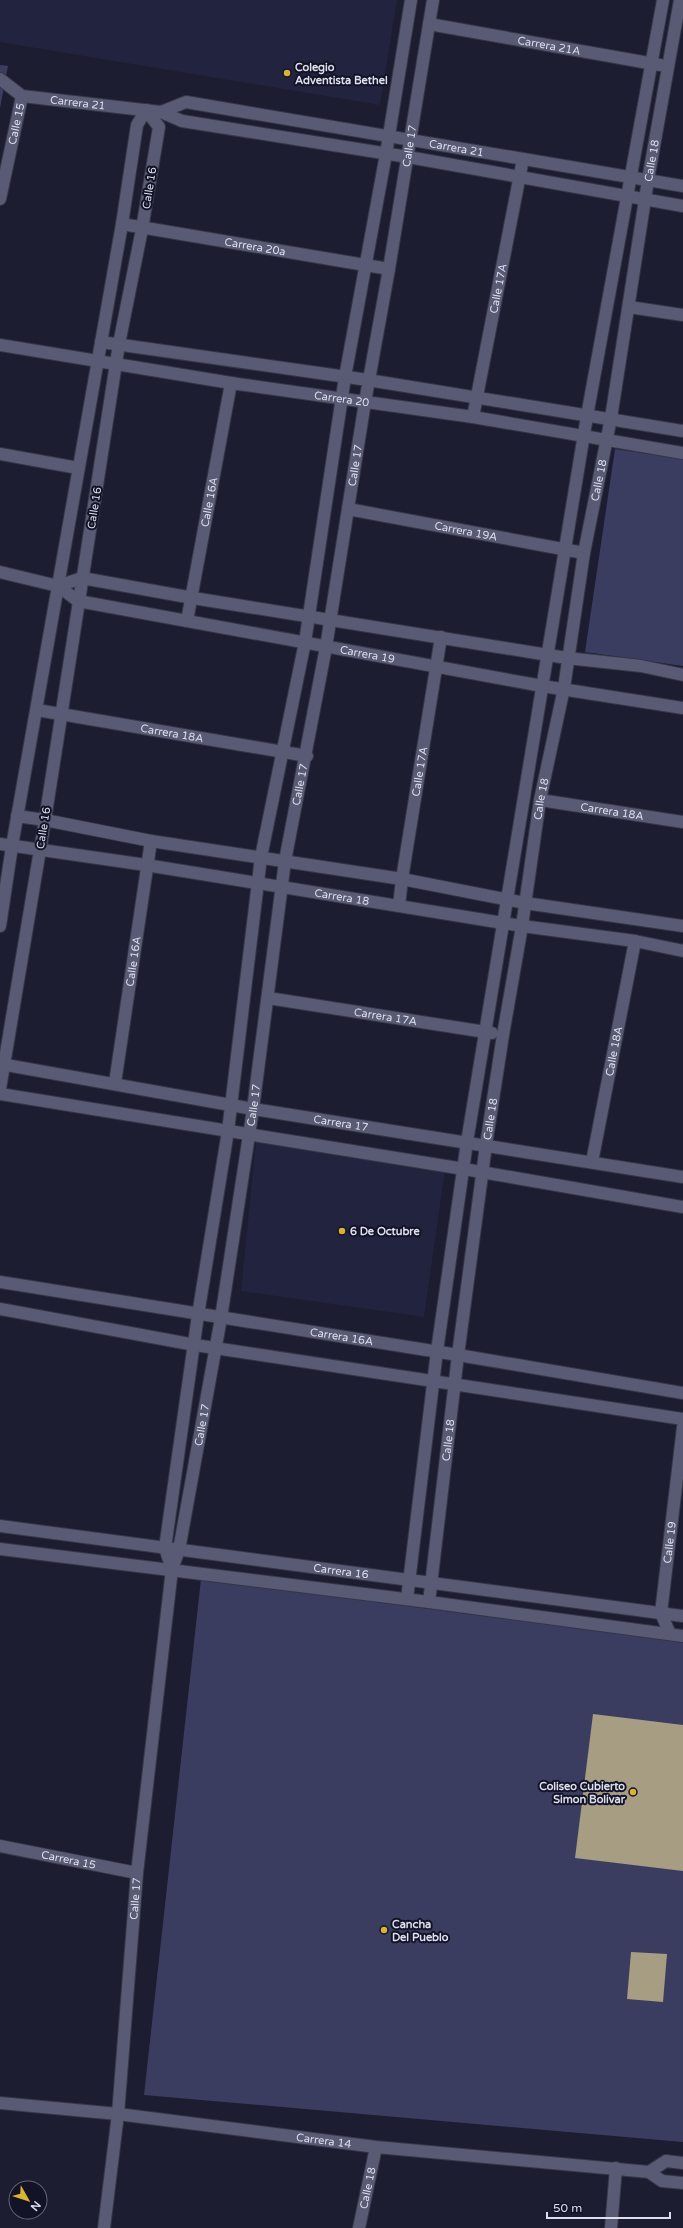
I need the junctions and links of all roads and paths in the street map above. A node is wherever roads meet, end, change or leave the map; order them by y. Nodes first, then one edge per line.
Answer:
1 (411, 0) edge
2 (432, 0) edge
3 (663, 0) edge
4 (680, 0) edge
5 (429, 24) junction
6 (653, 64) junction
7 (669, 67) junction
8 (0, 80) edge
9 (22, 96) junction
10 (146, 110) junction
11 (162, 112) junction
12 (389, 137) junction
13 (409, 141) junction
14 (386, 154) junction
15 (408, 157) junction
16 (523, 159) junction
17 (519, 178) junction
18 (630, 178) junction
19 (648, 180) junction
20 (683, 186) edge
21 (626, 196) junction
22 (0, 199) edge
23 (646, 200) junction
24 (683, 206) edge
25 (122, 224) junction
26 (142, 229) junction
27 (366, 264) junction
28 (389, 268) junction
29 (629, 307) junction
30 (683, 315) edge
31 (100, 342) junction
32 (119, 344) junction
33 (0, 345) edge
34 (97, 361) junction
35 (117, 364) junction
36 (345, 377) junction
37 (368, 380) junction
38 (231, 383) junction
39 (477, 398) junction
40 (341, 399) junction
41 (364, 402) junction
42 (587, 416) junction
43 (473, 417) junction
44 (611, 418) junction
45 (683, 431) edge
46 (584, 437) junction
47 (606, 440) junction
48 (683, 453) edge
49 (0, 454) edge
50 (78, 468) junction
51 (348, 509) junction
52 (564, 549) junction
53 (584, 552) junction
54 (0, 572) edge
55 (82, 578) junction
56 (58, 586) junction
57 (193, 598) junction
58 (78, 601) junction
59 (308, 616) junction
60 (330, 620) junction
61 (187, 621) junction
62 (441, 637) junction
63 (305, 642) junction
64 (326, 646) junction
65 (546, 654) junction
66 (567, 658) junction
67 (437, 666) junction
68 (683, 675) edge
69 (542, 686) junction
70 (564, 688) junction
71 (683, 708) edge
72 (37, 710) junction
73 (61, 712) junction
74 (284, 751) junction
75 (307, 756) junction
76 (540, 800) junction
77 (17, 816) junction
78 (45, 820) junction
79 (683, 822) edge
80 (151, 841) junction
81 (6, 845) edge
82 (40, 850) junction
83 (261, 857) junction
84 (285, 861) junction
85 (146, 865) junction
86 (402, 879) junction
87 (258, 884) junction
88 (282, 888) junction
89 (507, 900) junction
90 (525, 903) junction
91 (400, 906) junction
92 (503, 923) junction
93 (0, 926) edge
94 (522, 926) junction
95 (683, 926) edge
96 (635, 941) junction
97 (683, 951) edge
98 (268, 998) junction
99 (485, 1032) junction
100 (503, 1035) junction
101 (2, 1064) edge
102 (115, 1083) junction
103 (0, 1089) edge
104 (0, 1094) edge
105 (230, 1104) junction
106 (253, 1109) junction
107 (228, 1131) junction
108 (248, 1134) junction
109 (467, 1142) junction
110 (486, 1145) junction
111 (592, 1162) junction
112 (464, 1169) junction
113 (483, 1172) junction
114 (683, 1177) edge
115 (683, 1207) edge
116 (0, 1282) edge
117 (0, 1309) edge
118 (198, 1315) junction
119 (221, 1318) junction
120 (195, 1344) junction
121 (216, 1348) junction
122 (437, 1351) junction
123 (458, 1355) junction
124 (434, 1382) junction
125 (456, 1385) junction
126 (683, 1393) edge
127 (683, 1420) edge
128 (683, 1427) edge
129 (0, 1526) edge
130 (165, 1548) junction
131 (0, 1550) edge
132 (179, 1550) junction
133 (172, 1569) junction
134 (410, 1581) junction
135 (433, 1584) junction
136 (407, 1599) junction
137 (429, 1602) junction
138 (661, 1614) junction
139 (683, 1617) edge
140 (670, 1634) junction
141 (683, 1636) edge
142 (0, 1846) edge
143 (137, 1873) junction
144 (0, 2103) edge
145 (118, 2114) junction
146 (376, 2147) junction
147 (683, 2163) edge
148 (616, 2168) junction
149 (649, 2172) junction
150 (683, 2183) edge
151 (104, 2228) edge
152 (359, 2228) edge
153 (611, 2228) edge

1 - 12 street, Calle 17
2 - 5 street, Calle 17
3 - 6 street, Calle 18
4 - 7 street, Calle 18
5 - 6 street, Carrera 21A
5 - 13 street, Calle 17
6 - 7 street, Carrera 21A
6 - 18 street, Calle 18
7 - 19 street, Calle 18
8 - 9 street, Carrera 21
9 - 10 street, Carrera 21
9 - 22 street, Calle 15
10 - 11 street, Carrera 21
10 - 25 street, Calle 16
10 - 26 street, Calle 16
11 - 12 street, Carrera 21
11 - 14 street, Carrera 21
12 - 13 street, Carrera 21
12 - 14 street, Calle 17
13 - 15 street, Calle 17
13 - 16 street, Carrera 21
14 - 15 street, Carrera 21
14 - 27 street, Calle 17
15 - 17 street, Carrera 21
15 - 28 street, Calle 17
16 - 17 street, Calle 17A
16 - 18 street, Carrera 21
17 - 21 street, Carrera 21
17 - 39 street, Calle 17A
18 - 19 street, Carrera 21
18 - 21 street, Calle 18
19 - 20 street, Carrera 21
19 - 23 street, Calle 18
21 - 23 street, Carrera 21
21 - 42 street, Calle 18
23 - 24 street, Carrera 21
23 - 29 street, Calle 18
25 - 26 street, Carrera 20a
25 - 31 street, Calle 16
26 - 27 street, Carrera 20a
26 - 32 street, Calle 16
27 - 28 street, Carrera 20a
27 - 36 street, Calle 17
28 - 37 street, Calle 17
29 - 30 street
29 - 44 street, Calle 18
31 - 32 street, Carrera 20
31 - 34 street, Calle 16
32 - 35 street, Calle 16
32 - 36 street, Carrera 20
33 - 34 street, Carrera 20
34 - 35 street, Carrera 20
34 - 50 street, Calle 16
35 - 38 street, Carrera 20
35 - 55 street, Calle 16
36 - 37 street, Carrera 20
36 - 40 street, Calle 17
37 - 39 street, Carrera 20
37 - 41 street, Calle 17
38 - 40 street, Carrera 20
38 - 57 street, Calle 16A
39 - 42 street, Carrera 20
39 - 43 street, Calle 17A
40 - 41 street, Carrera 20
40 - 59 street, Calle 17
41 - 43 street, Carrera 20
41 - 51 street, Calle 17
42 - 44 street, Carrera 20
42 - 46 street, Calle 18
43 - 46 street, Carrera 20
44 - 45 street, Carrera 20
44 - 47 street, Calle 18
46 - 47 street, Carrera 20
46 - 52 street, Calle 18
47 - 48 street, Carrera 20
47 - 53 street, Calle 18
49 - 50 street
50 - 56 street, Calle 16
51 - 52 street, Carrera 19A
51 - 60 street, Calle 17
52 - 53 street, Carrera 19A
52 - 65 street, Calle 18
53 - 66 street, Calle 18
54 - 56 street, Carrera 19
55 - 56 street
55 - 57 street
55 - 58 street, Calle 16
56 - 58 street, Carrera 19
56 - 72 street, Calle 16
57 - 59 street
57 - 61 street, Calle 16A
58 - 61 street, Carrera 19
58 - 73 street, Calle 16
59 - 60 street
59 - 63 street, Calle 17
60 - 62 street
60 - 64 street, Calle 17
61 - 63 street, Carrera 19
62 - 65 street
62 - 67 street, Calle 17A
63 - 64 street, Carrera 19
63 - 74 street, Calle 17
64 - 67 street, Carrera 19
64 - 75 street, Calle 17
65 - 66 street
65 - 69 street, Calle 18
66 - 68 street
66 - 70 street, Calle 18
67 - 69 street, Carrera 19
67 - 86 street, Calle 17A
69 - 70 street, Carrera 19
69 - 89 street, Calle 18
70 - 71 street, Carrera 19
70 - 76 street, Calle 18
72 - 73 street, Carrera 18A
72 - 77 street, Calle 16
73 - 74 street, Carrera 18A
73 - 78 street, Calle 16
74 - 75 street, Carrera 18A
74 - 83 street, Calle 17
75 - 84 street, Calle 17
76 - 79 street, Carrera 18A
76 - 90 street, Calle 18
77 - 78 street
77 - 81 street, Calle 16
78 - 80 street
78 - 82 street, Calle 16
80 - 83 street
80 - 85 street, Calle 16A
81 - 82 street, Carrera 18
81 - 93 street, Calle 16
82 - 85 street, Carrera 18
82 - 101 street, Calle 16
83 - 84 street
83 - 87 street, Calle 17
84 - 86 street
84 - 88 street, Calle 17
85 - 87 street, Carrera 18
85 - 102 street, Calle 16A
86 - 89 street
86 - 91 street, Calle 17A
87 - 88 street, Carrera 18
87 - 105 street, Calle 17
88 - 91 street, Carrera 18
88 - 98 street, Calle 17
89 - 90 street
89 - 92 street, Calle 18
90 - 94 street, Calle 18
90 - 95 street
91 - 92 street, Carrera 18
92 - 94 street, Carrera 18
92 - 99 street, Calle 18
94 - 96 street, Carrera 18
94 - 100 street, Calle 18
96 - 97 street, Carrera 18
96 - 111 street, Calle 18A
98 - 99 street, Carrera 17A
98 - 106 street, Calle 17
99 - 100 street, Carrera 17A
99 - 109 street, Calle 18
100 - 110 street, Calle 18
101 - 102 street, Carrera 17
101 - 103 street, Calle 16
102 - 105 street, Carrera 17
104 - 107 street
105 - 106 street, Carrera 17
105 - 107 street, Calle 17
106 - 108 street, Calle 17
106 - 109 street, Carrera 17
107 - 108 street
107 - 118 street, Calle 17
108 - 112 street
108 - 119 street, Calle 17
109 - 110 street, Carrera 17
109 - 112 street, Calle 18
110 - 111 street, Carrera 17
110 - 113 street, Calle 18
111 - 114 street, Carrera 17
112 - 113 street
112 - 122 street, Calle 18
113 - 115 street
113 - 123 street, Calle 18
116 - 118 street, Carrera 16A
117 - 120 street
118 - 119 street, Carrera 16A
118 - 120 street, Calle 17
119 - 121 street, Calle 17
119 - 122 street, Carrera 16A
120 - 121 street
120 - 130 street, Calle 17
121 - 124 street
121 - 132 street, Calle 17
122 - 123 street, Carrera 16A
122 - 124 street, Calle 18
123 - 125 street, Calle 18
123 - 126 street, Carrera 16A
124 - 125 street
124 - 134 street, Calle 18
125 - 127 street
125 - 135 street, Calle 18
128 - 138 street, Calle 19
129 - 130 street, Carrera 16
130 - 132 street, Carrera 16
130 - 133 street, Calle 17
131 - 133 street, Carrera 16
132 - 133 street, Calle 17
132 - 134 street, Carrera 16
133 - 136 street, Carrera 16
133 - 143 street, Calle 17
134 - 135 street, Carrera 16
134 - 136 street, Calle 18
135 - 137 street, Calle 18
135 - 138 street, Carrera 16
136 - 137 street, Carrera 16
137 - 140 street, Carrera 16
138 - 139 street, Carrera 16
138 - 140 street
139 - 140 street
140 - 141 street, Carrera 16
142 - 143 street, Carrera 15
143 - 145 street, Calle 17
144 - 145 street, Carrera 14
145 - 146 street, Carrera 14
145 - 151 street, Calle 17
146 - 148 street, Carrera 14
146 - 152 street, Calle 18
147 - 149 street
148 - 149 street, Carrera 14
148 - 153 street
149 - 150 street, Carrera 14

